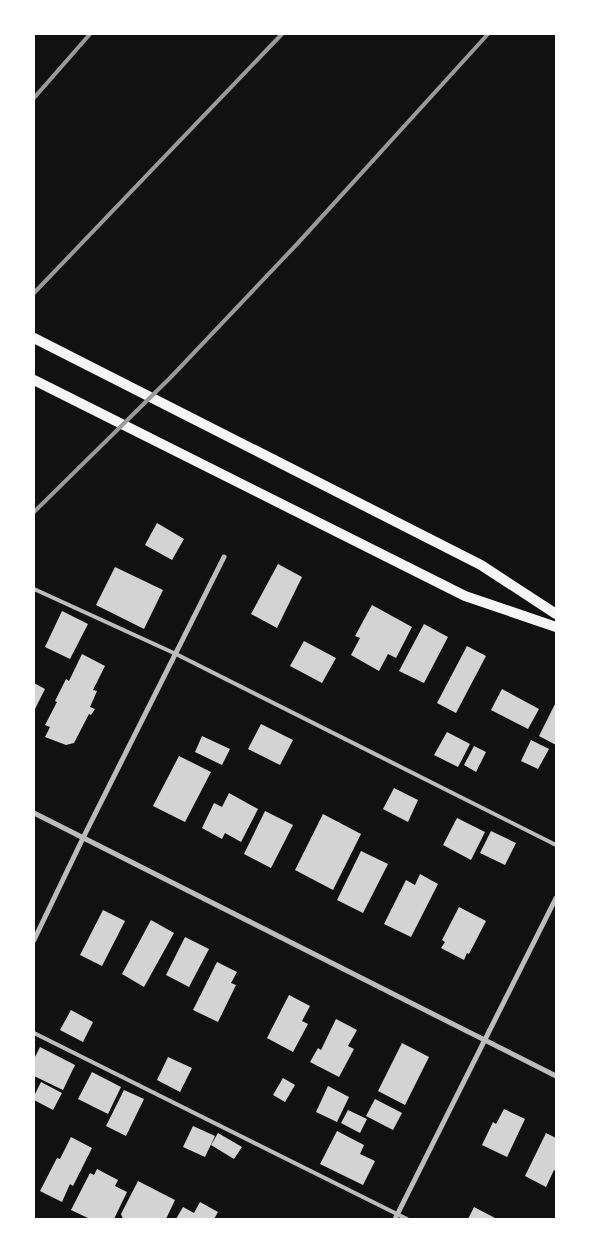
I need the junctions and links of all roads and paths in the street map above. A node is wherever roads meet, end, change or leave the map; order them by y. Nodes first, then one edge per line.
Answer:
1 (34, 338) edge
2 (34, 380) edge
3 (224, 557) dead end
4 (34, 589) edge
5 (556, 614) edge
6 (556, 628) edge
7 (176, 654) junction
8 (34, 813) edge
9 (83, 838) junction
10 (556, 845) edge
11 (556, 898) edge
12 (34, 940) edge
13 (34, 1032) edge
14 (485, 1040) junction
15 (556, 1076) edge
16 (396, 1217) edge
17 (407, 1219) edge

1 - 5 main road
2 - 6 main road
3 - 7 street
4 - 7 lane
7 - 9 street
7 - 10 lane
8 - 9 street
9 - 12 street
9 - 14 street
11 - 14 street
13 - 16 lane
14 - 15 street
14 - 16 street
16 - 17 lane

